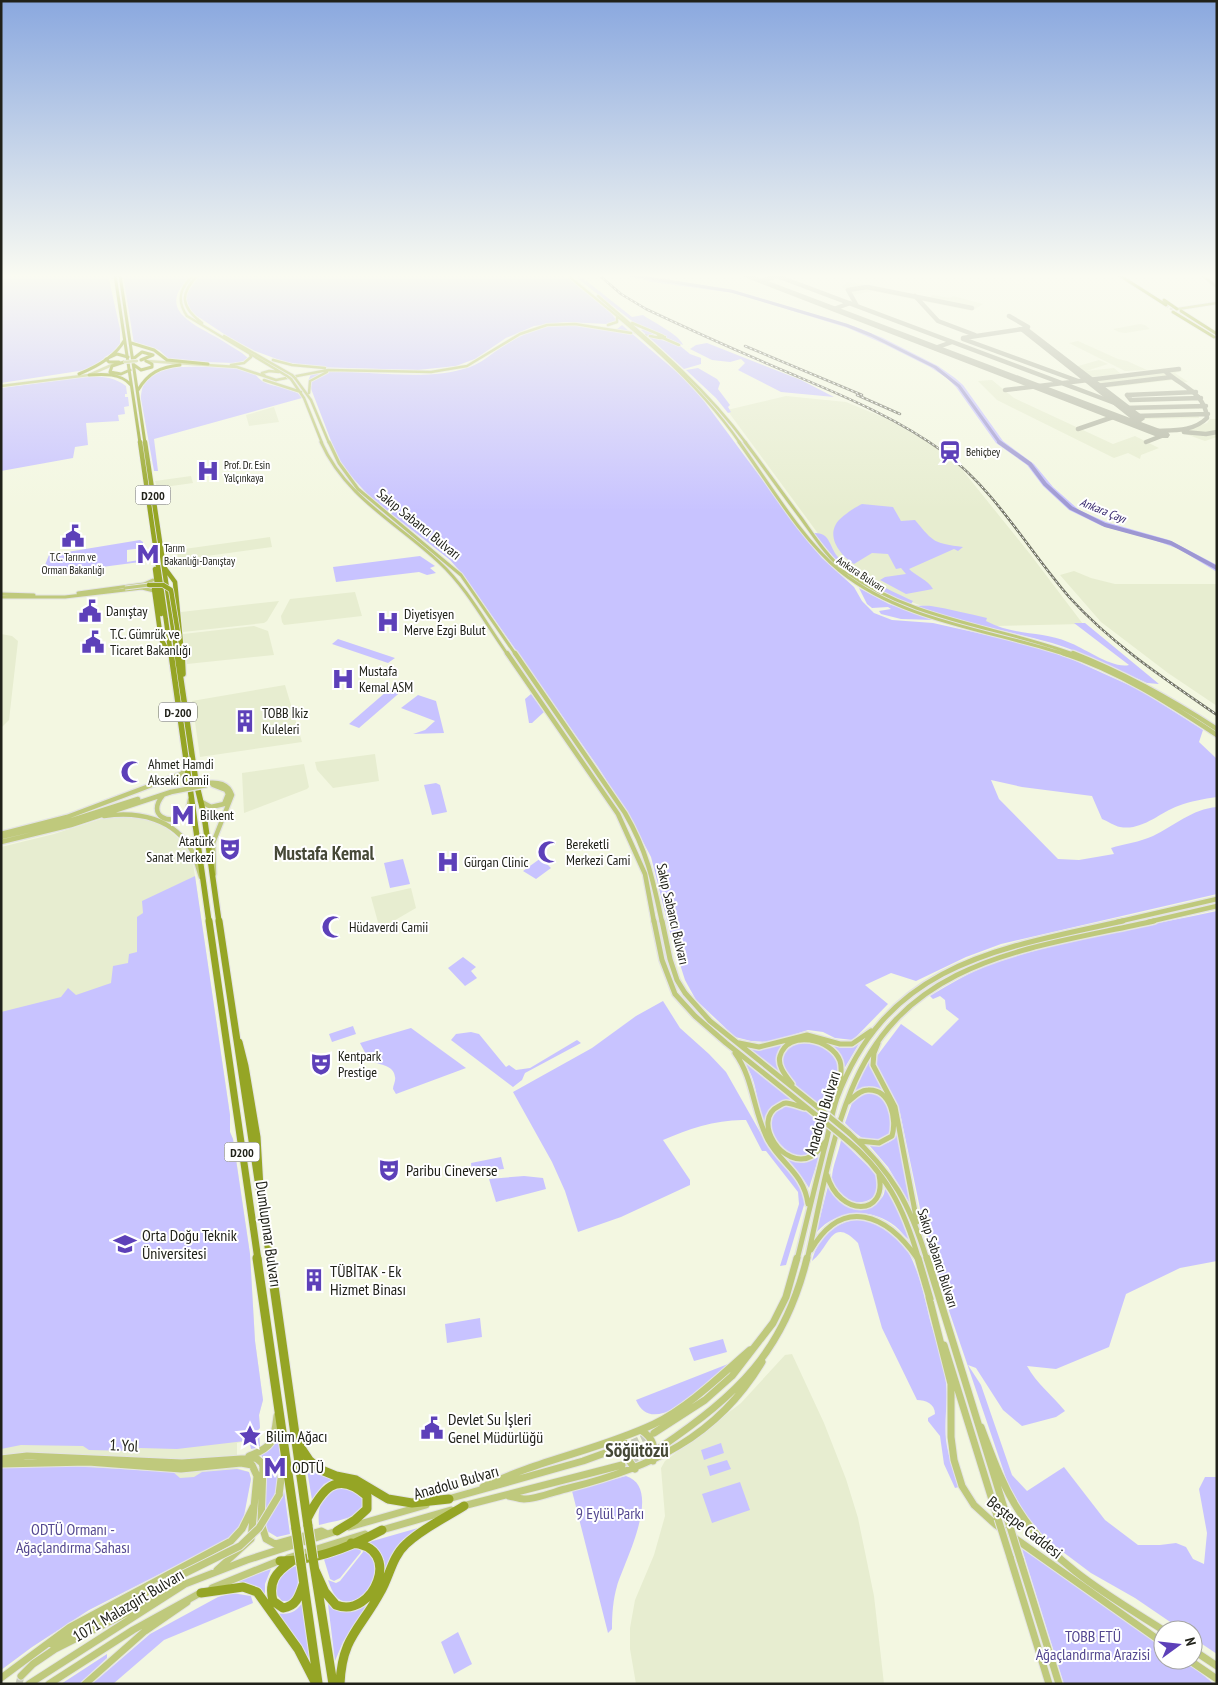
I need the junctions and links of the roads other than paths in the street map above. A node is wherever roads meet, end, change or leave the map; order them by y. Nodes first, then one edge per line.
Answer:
1 (111, 354) edge
2 (117, 354) edge
3 (120, 354) edge
4 (127, 354) edge
5 (135, 354) edge
6 (158, 354) edge
7 (250, 354) joint
8 (257, 354) edge
9 (485, 354) edge
10 (489, 354) edge
11 (657, 354) edge
12 (665, 354) edge
13 (128, 357) junction
14 (263, 357) junction
15 (137, 360) junction
16 (146, 361) junction
17 (119, 362) junction
18 (124, 362) junction
19 (208, 364) junction
20 (134, 365) junction
21 (218, 365) junction
22 (193, 366) junction
23 (331, 368) junction
24 (130, 370) junction
25 (337, 370) junction
26 (89, 373) junction
27 (79, 374) junction
28 (257, 374) junction
29 (291, 376) junction
30 (268, 378) junction
31 (275, 380) junction
32 (1, 385) edge
33 (132, 387) junction
34 (138, 390) junction
35 (306, 394) junction
36 (151, 524) junction
37 (164, 567) junction
38 (155, 571) junction
39 (147, 584) junction
40 (154, 591) junction
41 (78, 593) junction
42 (1, 596) edge
43 (27, 596) junction
44 (168, 640) junction
45 (182, 652) junction
46 (171, 661) junction
47 (182, 678) junction
48 (185, 704) joint
49 (1217, 729) edge
50 (1217, 735) edge
51 (186, 763) junction
52 (173, 777) junction
53 (188, 778) junction
54 (207, 784) junction
55 (171, 791) junction
56 (190, 796) junction
57 (199, 800) junction
58 (69, 821) junction
59 (1, 839) edge
60 (202, 881) junction
61 (213, 885) junction
62 (1215, 899) edge
63 (1217, 906) edge
64 (220, 934) joint
65 (212, 946) joint
66 (876, 1027) junction
67 (882, 1034) junction
68 (732, 1040) junction
69 (726, 1043) junction
70 (807, 1099) junction
71 (837, 1099) junction
72 (844, 1107) junction
73 (810, 1110) junction
74 (826, 1141) junction
75 (859, 1141) junction
76 (873, 1165) junction
77 (827, 1174) junction
78 (808, 1211) junction
79 (918, 1230) junction
80 (808, 1253) junction
81 (921, 1265) junction
82 (929, 1297) junction
83 (759, 1343) junction
84 (766, 1354) junction
85 (960, 1372) junction
86 (279, 1412) junction
87 (641, 1430) junction
88 (654, 1433) tunnel mouth
89 (623, 1438) junction
90 (296, 1440) junction
91 (661, 1446) tunnel mouth
92 (285, 1447) junction
93 (616, 1449) tunnel mouth
94 (1, 1459) edge
95 (104, 1460) junction
96 (653, 1461) junction
97 (243, 1462) junction
98 (1, 1464) edge
99 (198, 1465) junction
100 (622, 1465) tunnel mouth
101 (634, 1469) junction
102 (478, 1491) junction
103 (507, 1495) junction
104 (449, 1498) junction
105 (258, 1505) junction
106 (464, 1506) junction
107 (308, 1523) junction
108 (382, 1530) junction
109 (337, 1531) junction
110 (327, 1534) junction
111 (303, 1542) joint
112 (351, 1543) junction
113 (275, 1544) junction
114 (307, 1552) joint
115 (268, 1553) junction
116 (280, 1561) junction
117 (291, 1562) junction
118 (315, 1570) junction
119 (210, 1574) junction
120 (304, 1583) junction
121 (185, 1584) junction
122 (201, 1592) junction
123 (1153, 1623) edge
124 (1153, 1636) edge
125 (41, 1649) junction
126 (1203, 1657) edge
127 (1217, 1666) edge
128 (1203, 1670) edge
129 (21, 1676) tunnel mouth
130 (1, 1678) edge
131 (1217, 1679) edge
132 (29, 1684) edge
133 (49, 1684) edge
134 (84, 1684) edge
135 (317, 1684) edge
136 (333, 1684) edge
137 (340, 1684) edge
138 (1049, 1684) edge
139 (1059, 1684) edge

1 - 27 highway
2 - 17 highway
3 - 13 highway
4 - 13 highway
5 - 15 highway, Dumlupınar Bulvarı / D200
6 - 19 highway
7 - 21 main road
7 - 29 main road, Sakıp Sabancı Bulvarı
8 - 14 main road, Sakıp Sabancı Bulvarı
9 - 23 main road
10 - 25 main road
11 - 50 main road, Ankara Bulvarı
12 - 49 main road, Ankara Bulvarı
13 - 24 highway
14 - 23 main road
14 - 29 main road, Sakıp Sabancı Bulvarı
15 - 16 main road
15 - 18 main road, bridge
15 - 19 main road
15 - 20 highway, Dumlupınar Bulvarı / D200
16 - 20 highway
16 - 22 main road
17 - 18 main road
17 - 26 main road
18 - 24 highway
18 - 26 main road
19 - 21 main road
20 - 34 highway, Dumlupınar Bulvarı / D200
21 - 30 main road
22 - 28 main road
22 - 34 highway
23 - 29 main road
24 - 33 highway
25 - 29 main road
25 - 35 main road
26 - 27 main road
26 - 32 main road
26 - 33 highway
27 - 32 main road
28 - 31 main road
28 - 35 main road
29 - 29 main road
29 - 29 main road
29 - 30 main road
29 - 30 main road
29 - 31 main road
29 - 31 main road
29 - 35 main road, Sakıp Sabancı Bulvarı
33 - 36 highway, Dumlupınar Bulvarı / D200
34 - 37 highway, Dumlupınar Bulvarı / D200
35 - 68 main road, Sakıp Sabancı Bulvarı
35 - 69 main road, Sakıp Sabancı Bulvarı
36 - 38 highway, Dumlupınar Bulvarı
36 - 44 highway, Dumlupınar Bulvarı / D200
37 - 45 highway, Dumlupınar Bulvarı
37 - 47 highway, Dumlupınar Bulvarı / D200
38 - 39 highway
38 - 44 highway, Dumlupınar Bulvarı
39 - 40 highway
39 - 40 main road
39 - 41 main road
39 - 41 main road, bridge
39 - 43 main road
39 - 45 highway, bridge
40 - 46 highway
41 - 43 main road
42 - 43 main road
44 - 46 highway, Dumlupınar Bulvarı / D200
45 - 47 highway, Dumlupınar Bulvarı
46 - 51 highway, Dumlupınar Bulvarı / D-200
47 - 48 highway, Dumlupınar Bulvarı / D200
48 - 57 highway, Dumlupınar Bulvarı / D-200
51 - 52 main road
51 - 53 highway, Dumlupınar Bulvarı / D-200
52 - 53 main road
52 - 58 main road
53 - 56 highway, Dumlupınar Bulvarı / D-200
54 - 55 main road, bridge
54 - 57 main road
54 - 61 main road
55 - 56 main road
55 - 58 main road
56 - 60 highway, Dumlupınar Bulvarı / D-200
57 - 61 highway, Dumlupınar Bulvarı / D-200
58 - 59 main road
58 - 59 main road
58 - 60 main road
60 - 65 highway, Dumlupınar Bulvarı / D-200
61 - 64 highway, Dumlupınar Bulvarı / D-200
62 - 66 main road, Anadolu Bulvarı
63 - 67 main road, Anadolu Bulvarı
64 - 90 highway, Dumlupınar Bulvarı / D200
65 - 86 highway, Dumlupınar Bulvarı / D200
66 - 68 main road
66 - 71 main road, Anadolu Bulvarı
67 - 72 main road, Anadolu Bulvarı
67 - 79 main road
68 - 70 main road, Sakıp Sabancı Bulvarı
69 - 73 main road, Sakıp Sabancı Bulvarı
69 - 78 main road
70 - 71 main road
70 - 75 main road, Sakıp Sabancı Bulvarı, bridge
71 - 74 main road, Anadolu Bulvarı
72 - 75 main road
72 - 77 main road, Anadolu Bulvarı
73 - 74 main road
73 - 76 main road, Sakıp Sabancı Bulvarı, bridge
74 - 78 main road, Anadolu Bulvarı
75 - 79 main road, Sakıp Sabancı Bulvarı
76 - 77 main road
76 - 81 main road, Sakıp Sabancı Bulvarı
77 - 80 main road, Anadolu Bulvarı
78 - 83 main road, Anadolu Bulvarı
79 - 85 main road, Sakıp Sabancı Bulvarı
80 - 81 main road
80 - 84 main road, Anadolu Bulvarı
81 - 82 main road, Sakıp Sabancı Bulvarı
82 - 124 main road, Beştepe Caddesi
82 - 138 main road, Sakıp Sabancı Bulvarı, bridge
83 - 87 main road
83 - 88 main road, Anadolu Bulvarı
84 - 91 main road, Anadolu Bulvarı
84 - 96 main road
85 - 123 main road, Beştepe Caddesi
85 - 139 main road, Sakıp Sabancı Bulvarı, bridge
86 - 92 highway, Dumlupınar Bulvarı / D200
86 - 97 main road
87 - 89 main road
87 - 96 main road
89 - 101 main road
89 - 102 main road
90 - 104 highway
90 - 107 highway, Dumlupınar Bulvarı / D200
92 - 120 highway, Dumlupınar Bulvarı / D200, bridge
92 - 125 main road, bridge
93 - 102 main road, Anadolu Bulvarı
94 - 95 main road, 1. Yol
95 - 98 main road, 1. Yol
95 - 99 main road, 1. Yol
96 - 101 main road
97 - 99 main road, 1. Yol
97 - 99 main road
97 - 105 main road
100 - 103 main road, Anadolu Bulvarı
101 - 103 main road
102 - 104 main road, Anadolu Bulvarı
103 - 106 main road, Anadolu Bulvarı
104 - 109 main road, Anadolu Bulvarı
105 - 113 main road
105 - 119 main road
105 - 125 main road
106 - 108 main road, Anadolu Bulvarı
106 - 137 highway
107 - 109 highway
107 - 118 highway, Dumlupınar Bulvarı, bridge
108 - 112 highway
108 - 114 main road, Anadolu Bulvarı
109 - 110 main road, Anadolu Bulvarı
110 - 111 main road, Anadolu Bulvarı
110 - 113 main road
111 - 115 main road, 1071 Malazgirt Bulvarı
112 - 117 highway
112 - 118 highway
113 - 115 main road
114 - 116 main road, 1071 Malazgirt Bulvarı
115 - 119 main road, 1071 Malazgirt Bulvarı
116 - 117 highway
116 - 122 main road, 1071 Malazgirt Bulvarı
117 - 120 highway
118 - 136 highway, Dumlupınar Bulvarı
119 - 121 main road, 1071 Malazgirt Bulvarı
120 - 135 highway, Dumlupınar Bulvarı
121 - 129 main road
121 - 132 main road, 1071 Malazgirt Bulvarı
122 - 133 main road, 1071 Malazgirt Bulvarı
122 - 134 main road
122 - 135 highway
125 - 130 main road
126 - 127 main road
128 - 131 main road

